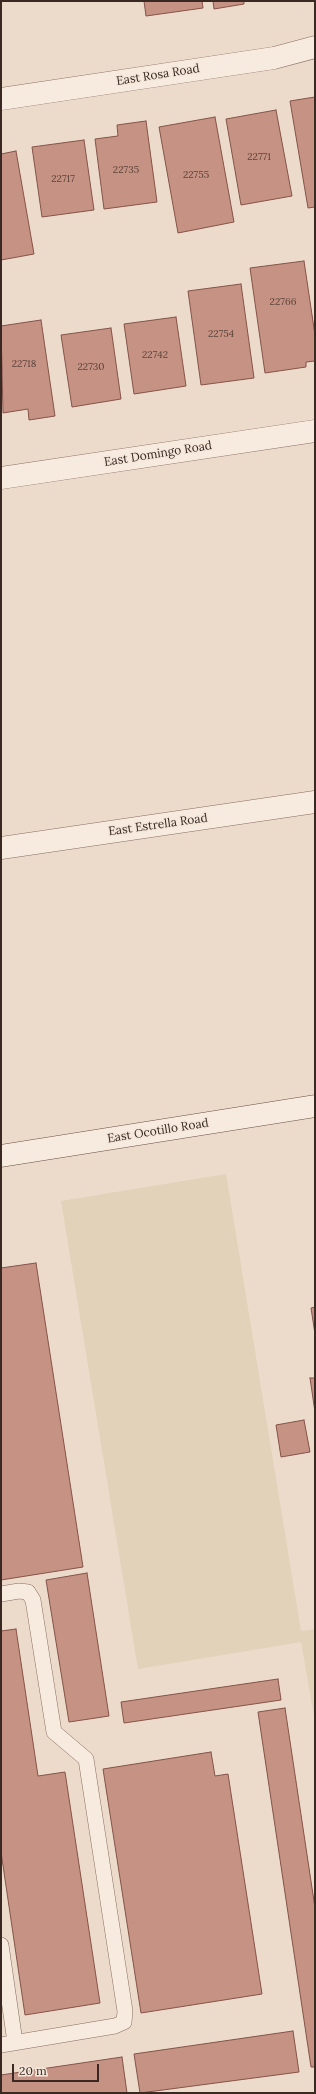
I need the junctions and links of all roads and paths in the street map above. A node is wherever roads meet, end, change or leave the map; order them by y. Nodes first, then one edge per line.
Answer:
1 (315, 47) edge
2 (1, 99) edge
3 (315, 431) edge
4 (1, 478) edge
5 (315, 802) edge
6 (1, 848) edge
7 (315, 1106) edge
8 (1, 1156) edge
9 (1, 1594) edge
10 (1, 1945) edge
11 (8, 2043) edge

1 - 2 street, East Rosa Road
3 - 4 street, East Domingo Road
5 - 6 street, East Estrella Road
7 - 8 street, East Ocotillo Road
9 - 11 lane
10 - 11 lane

